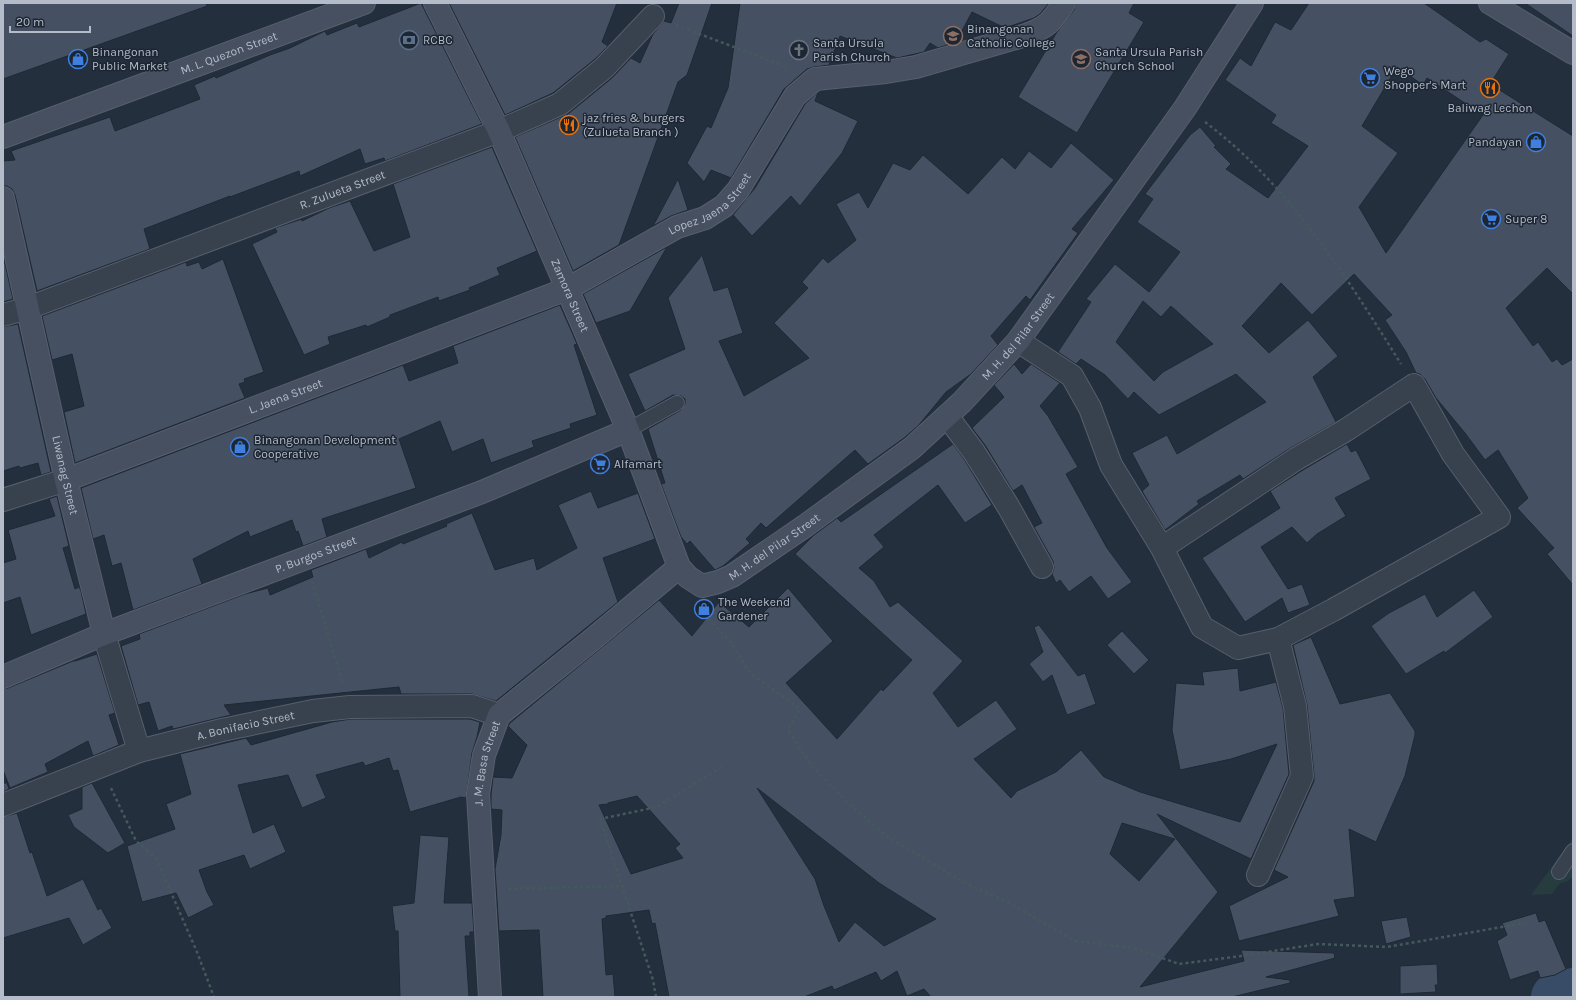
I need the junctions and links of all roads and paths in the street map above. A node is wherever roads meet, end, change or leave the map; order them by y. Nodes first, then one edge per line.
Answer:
1 (364, 3) edge
2 (435, 3) edge
3 (1064, 3) edge
4 (1252, 3) edge
5 (1490, 3) edge
6 (656, 9) edge
7 (1573, 53) edge
8 (815, 79) junction
9 (1185, 108) junction
10 (499, 131) junction
11 (3, 137) edge
12 (3, 198) edge
13 (567, 289) junction
14 (28, 308) junction
15 (3, 315) edge
16 (1018, 341) junction
17 (1414, 385) junction
18 (677, 403) dead end
19 (947, 416) junction
20 (628, 430) junction
21 (66, 480) junction
22 (3, 500) edge
23 (1162, 548) junction
24 (305, 558) junction
25 (678, 567) junction
26 (1042, 567) dead end
27 (702, 586) junction
28 (104, 634) junction
29 (1278, 639) junction
30 (3, 677) edge
31 (350, 707) junction
32 (499, 715) junction
33 (139, 751) junction
34 (101, 766) junction
35 (723, 766) dead end
36 (3, 805) edge
37 (1573, 851) edge
38 (1559, 872) dead end
39 (1258, 875) dead end
40 (622, 886) junction
41 (484, 890) junction
42 (1525, 923) dead end
43 (214, 997) edge
44 (490, 997) edge
45 (656, 997) edge

1 - 11 street, M. L. Quezon Street
2 - 10 street, Zamora Street
3 - 8 street
4 - 9 street, M. H. del Pilar Street
5 - 7 street
6 - 8 path
6 - 10 street, R. Zulueta Street
8 - 13 street, Lopez Jaena Street
9 - 16 street, M. H. del Pilar Street
9 - 17 path
10 - 13 street, Zamora Street
10 - 14 street, R. Zulueta Street
12 - 14 street, Liwanag Street
13 - 20 street, Zamora Street
13 - 21 street, L. Jaena Street
14 - 15 street, R. Zulueta Street
14 - 21 street, Liwanag Street
16 - 19 street, M. H. del Pilar Street
16 - 23 street
17 - 23 street
17 - 29 street
18 - 20 lane
19 - 26 street
19 - 27 street, M. H. del Pilar Street
20 - 24 street, P. Burgos Street
20 - 25 street, Zamora Street
21 - 22 street, L. Jaena Street
21 - 28 street, Liwanag Street
23 - 29 street
24 - 28 street, P. Burgos Street
24 - 31 path
25 - 27 street, Zamora Street
25 - 32 street, J. M. Basa Street
27 - 42 path
28 - 30 street, P. Burgos Street
28 - 33 street, Liwanag Street
29 - 39 street
31 - 32 street, A. Bonifacio Street
31 - 33 street, A. Bonifacio Street
32 - 41 street, J. M. Basa Street
33 - 34 street, A. Bonifacio Street
34 - 36 street, A. Bonifacio Street
34 - 43 path
35 - 40 path
37 - 38 lane
40 - 41 path
40 - 45 path
41 - 44 street, J. M. Basa Street

